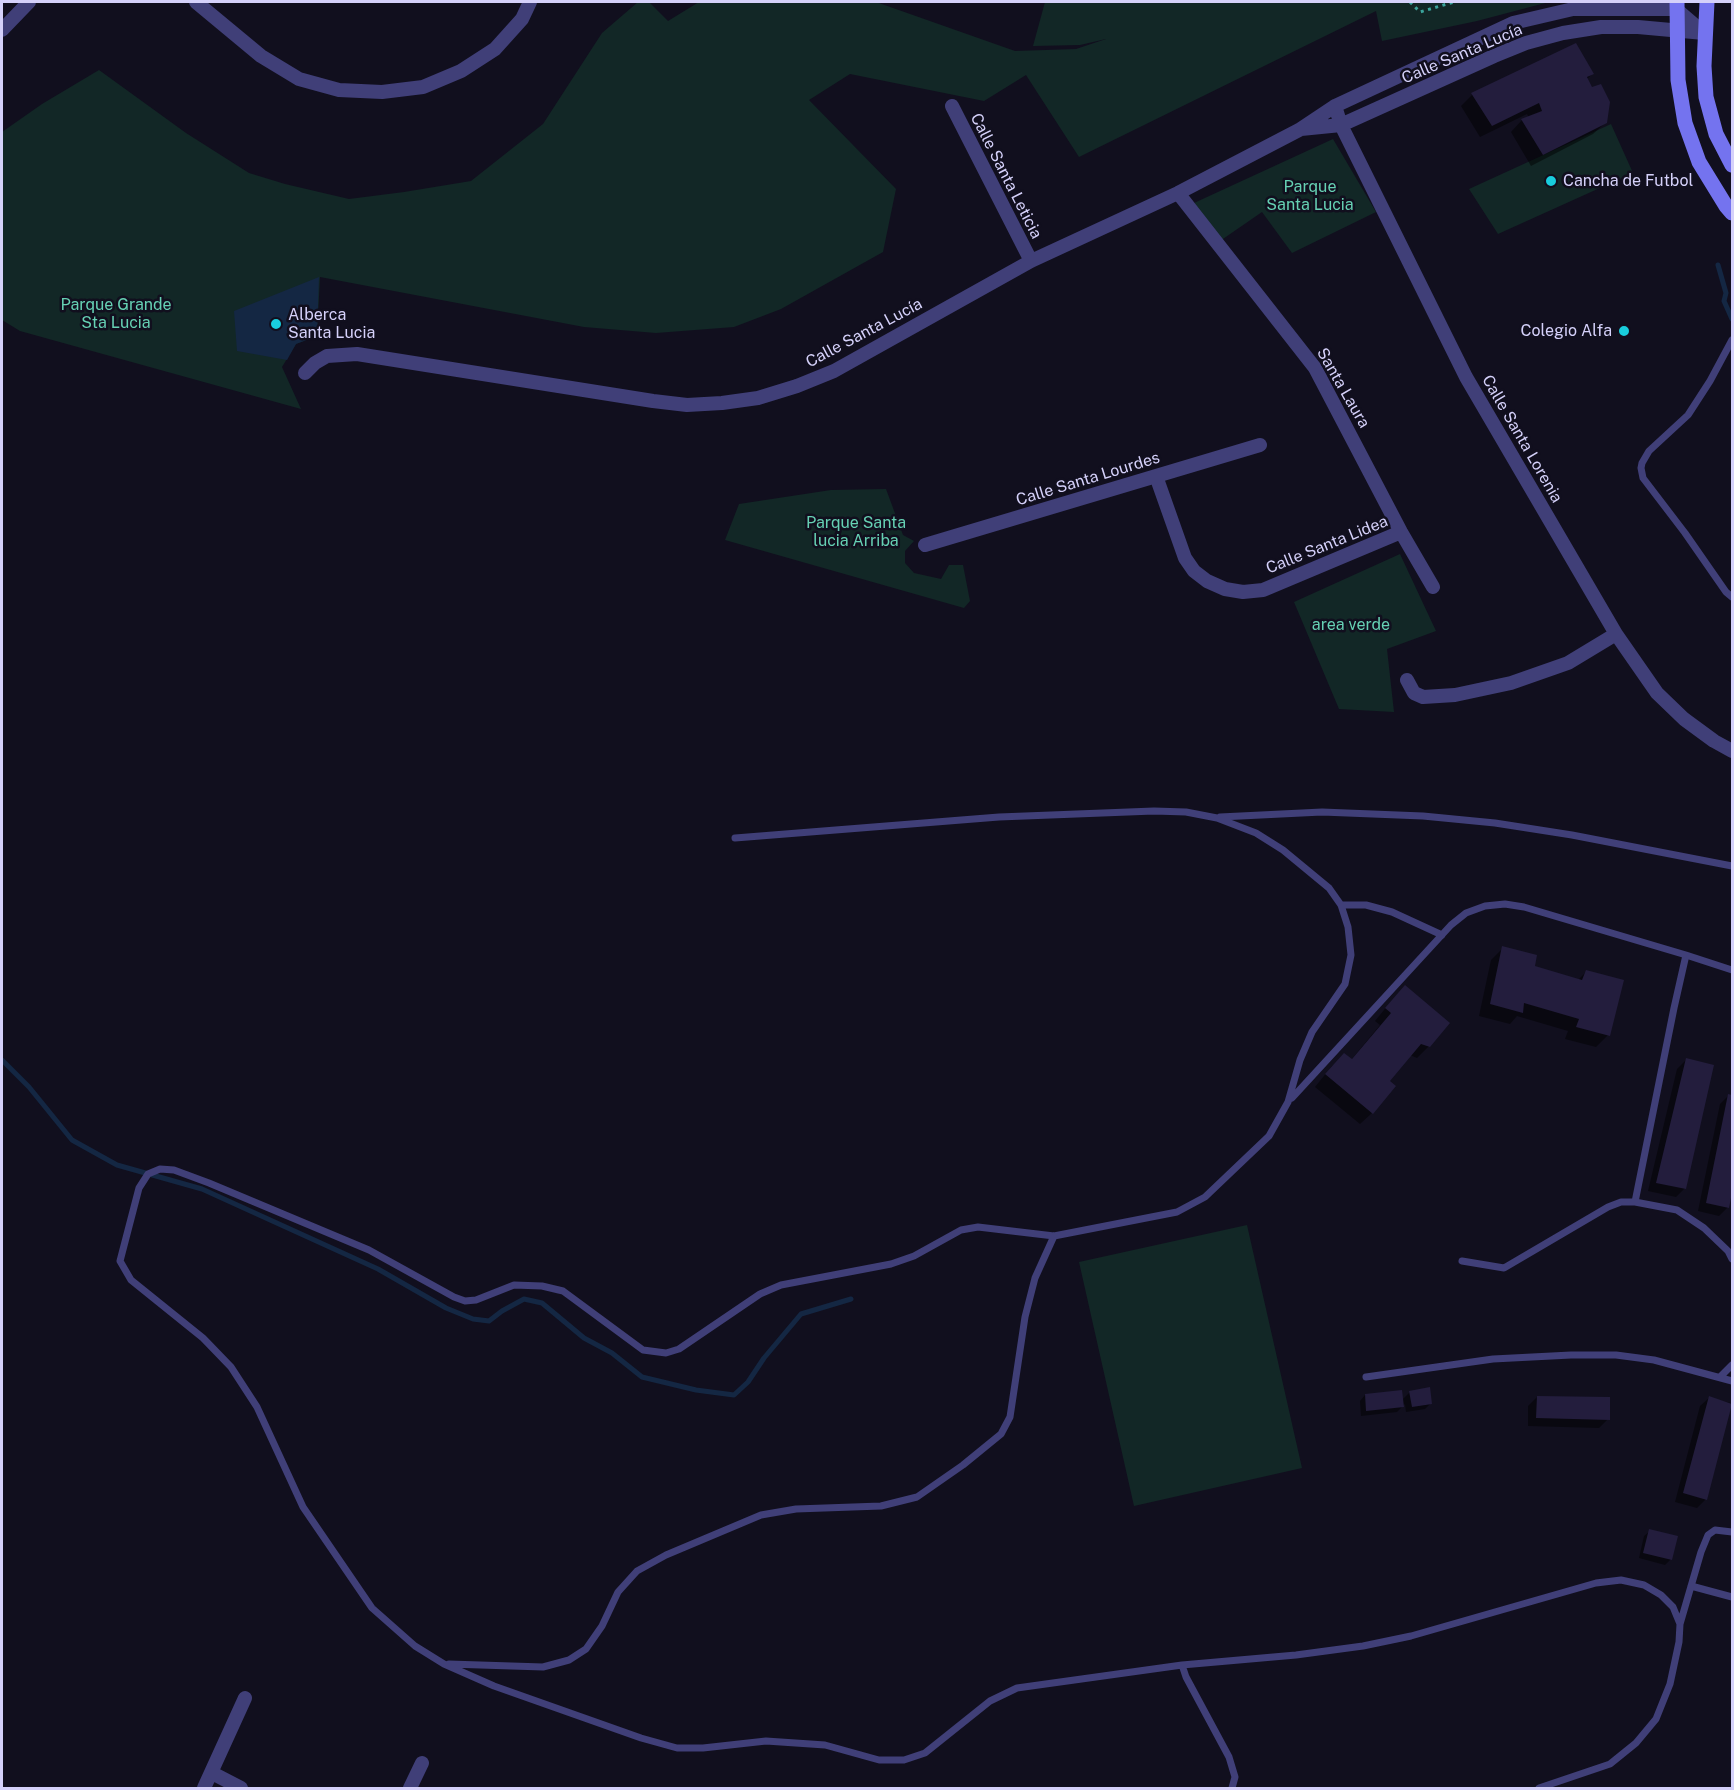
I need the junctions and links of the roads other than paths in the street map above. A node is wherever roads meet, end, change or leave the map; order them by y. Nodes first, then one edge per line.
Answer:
1 (29, 2) edge
2 (196, 2) edge
3 (530, 2) edge
4 (1707, 2) edge
5 (1676, 5) edge
6 (2, 30) edge
7 (1676, 32) junction
8 (1704, 33) junction
9 (952, 106) dead end
10 (1335, 106) junction
11 (1341, 125) junction
12 (1299, 130) junction
13 (1732, 165) edge
14 (1178, 193) junction
15 (1732, 213) edge
16 (1031, 261) junction
17 (1732, 340) edge
18 (305, 374) dead end
19 (1260, 445) dead end
20 (1156, 476) junction
21 (1401, 532) junction
22 (925, 544) dead end
23 (1433, 587) dead end
24 (1732, 597) edge
25 (1616, 634) junction
26 (1407, 680) dead end
27 (1732, 751) edge
28 (1217, 818) junction
29 (735, 838) dead end
30 (1732, 866) edge
31 (1341, 905) junction
32 (1442, 935) junction
33 (1686, 955) junction
34 (1732, 970) edge
35 (1288, 1102) junction
36 (1635, 1202) junction
37 (1054, 1236) junction
38 (1732, 1259) edge
39 (1462, 1261) dead end
40 (1732, 1365) edge
41 (1366, 1377) dead end
42 (1720, 1377) junction
43 (1732, 1381) edge
44 (1732, 1532) edge
45 (1691, 1586) junction
46 (1732, 1597) edge
47 (1680, 1623) junction
48 (444, 1664) junction
49 (1182, 1665) junction
50 (245, 1698) dead end
51 (422, 1763) dead end
52 (212, 1773) junction
53 (204, 1788) edge
54 (241, 1788) edge
55 (410, 1788) edge
56 (1232, 1788) edge
57 (1539, 1788) edge

1 - 6 street
2 - 3 street
4 - 8 main road
5 - 7 main road
5 - 8 street
5 - 10 street, Calle Santa Lucía
7 - 8 street, Calle Santa Lucía
7 - 11 street, Calle Santa Lucía
7 - 15 main road
8 - 13 main road
9 - 16 street, Calle Santa Leticia
10 - 11 street, Calle Santa Lorenia
10 - 12 street, Calle Santa Lucía
11 - 12 street, Calle Santa Lucía
11 - 25 street, Calle Santa Lorenia
12 - 14 street, Calle Santa Lucía
14 - 16 street, Calle Santa Lucía
14 - 21 street, Santa Laura
16 - 18 street, Calle Santa Lucía
17 - 24 lane
19 - 20 street, Calle Santa Lourdes
20 - 21 street, Calle Santa Lidea
20 - 22 street, Calle Santa Lourdes
21 - 23 street, Santa Laura
25 - 26 street
25 - 27 street, Calle Santa Lorenia
28 - 29 lane
28 - 30 lane
28 - 31 lane
31 - 32 lane
31 - 35 lane
32 - 33 lane
32 - 35 lane
33 - 34 lane
33 - 36 lane
35 - 37 lane
36 - 38 lane
36 - 39 lane
37 - 48 lane
37 - 48 lane
40 - 42 lane
41 - 42 lane
42 - 43 lane
44 - 45 lane
45 - 46 lane
45 - 47 lane
47 - 49 lane
47 - 57 lane
48 - 49 lane
49 - 56 lane
50 - 52 street
51 - 55 street
52 - 53 street
52 - 54 street

